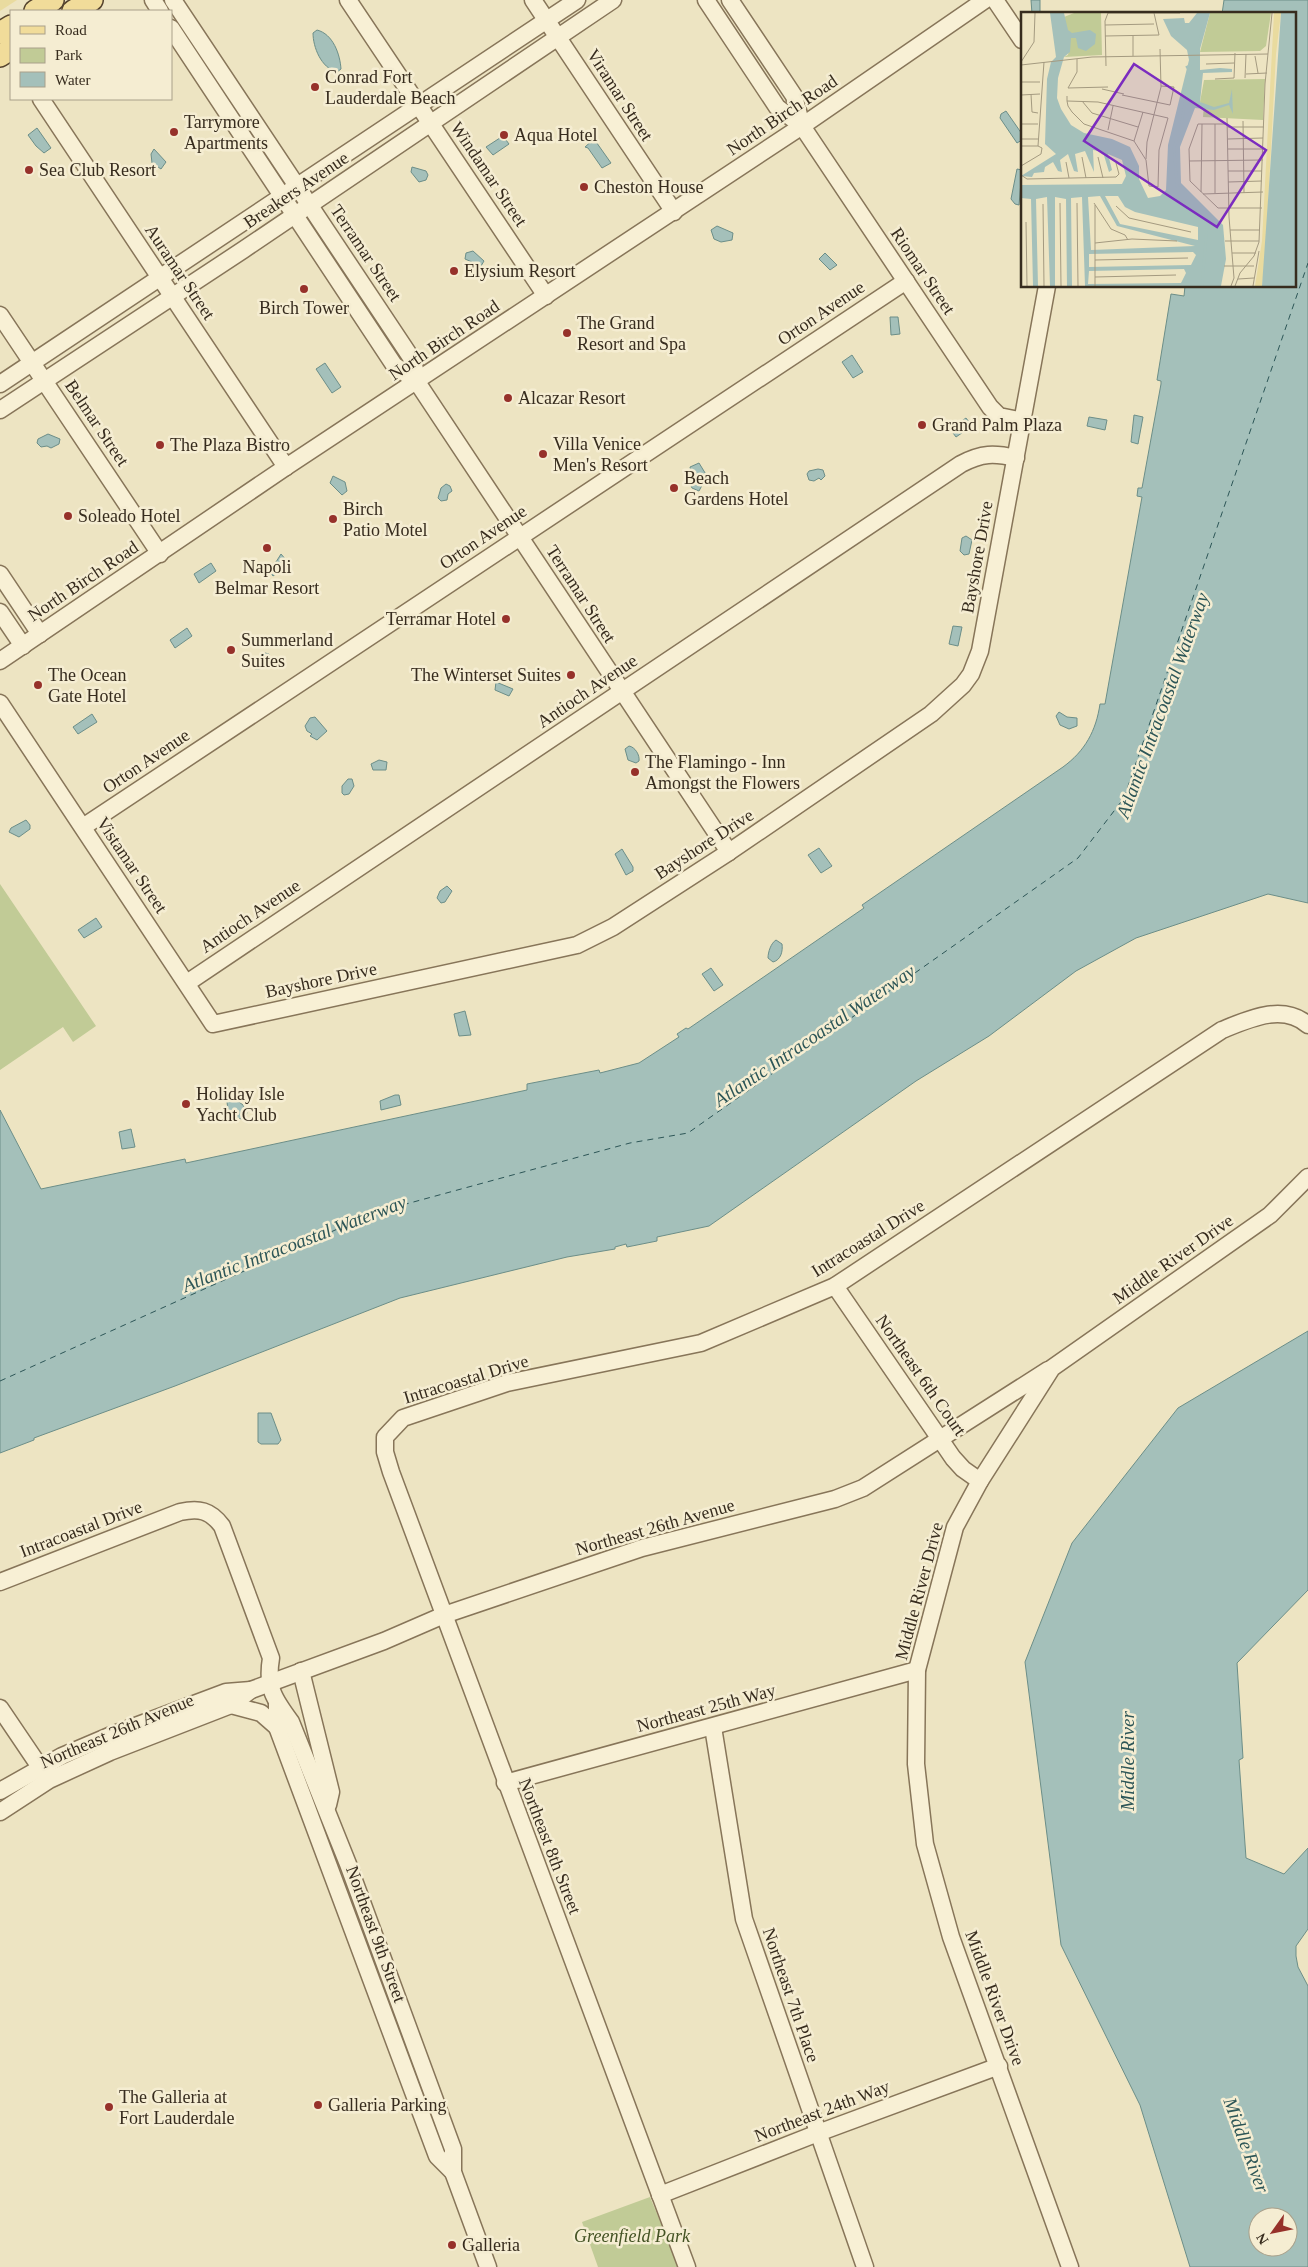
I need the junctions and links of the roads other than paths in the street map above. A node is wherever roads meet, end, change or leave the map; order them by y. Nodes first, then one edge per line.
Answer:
1 (53, 0) edge
2 (92, 0) edge
3 (174, 0) edge
4 (348, 0) edge
5 (533, 0) edge
6 (577, 0) edge
7 (613, 0) edge
8 (706, 0) edge
9 (730, 0) edge
10 (985, 0) edge
11 (994, 0) edge
12 (37, 10) edge
13 (75, 10) edge
14 (546, 20) junction
15 (172, 30) edge
16 (10, 31) edge
17 (558, 37) junction
18 (1021, 39) edge
19 (6, 49) edge
20 (42, 100) edge
21 (418, 105) junction
22 (431, 124) junction
23 (802, 126) junction
24 (296, 186) junction
25 (282, 196) junction
26 (310, 205) junction
27 (674, 212) junction
28 (295, 215) junction
29 (160, 277) junction
30 (906, 281) junction
31 (1047, 288) edge
32 (173, 296) junction
33 (546, 296) junction
34 (0, 315) edge
35 (32, 363) junction
36 (44, 380) junction
37 (417, 382) junction
38 (0, 384) edge
39 (0, 410) edge
40 (1023, 421) junction
41 (1016, 458) junction
42 (286, 467) junction
43 (519, 536) junction
44 (160, 554) junction
45 (0, 574) edge
46 (0, 612) edge
47 (40, 634) junction
48 (23, 646) junction
49 (0, 661) edge
50 (621, 692) junction
51 (0, 704) edge
52 (83, 827) junction
53 (729, 852) junction
54 (187, 983) junction
55 (213, 1024) joint
56 (1308, 1025) edge
57 (1308, 1177) edge
58 (835, 1286) junction
59 (1052, 1368) junction
60 (385, 1437) joint
61 (941, 1440) junction
62 (980, 1481) junction
63 (205, 1510) joint
64 (0, 1582) edge
65 (444, 1615) junction
66 (917, 1670) junction
67 (301, 1671) junction
68 (270, 1683) junction
69 (252, 1690) junction
70 (277, 1703) junction
71 (231, 1705) junction
72 (0, 1708) edge
73 (277, 1727) junction
74 (713, 1727) junction
75 (45, 1774) junction
76 (505, 1783) junction
77 (0, 1791) edge
78 (327, 1811) junction
79 (0, 1812) edge
80 (999, 2066) junction
81 (818, 2133) junction
82 (453, 2172) junction
83 (660, 2195) junction
84 (488, 2267) edge
85 (687, 2267) edge
86 (866, 2267) edge
87 (1070, 2267) edge

1 - 12 main road
2 - 13 main road
3 - 24 street, Terramar Street
4 - 21 street, Windamar Street
5 - 14 street, Viramar Street
6 - 14 street, Breakers Avenue
7 - 17 street, Breakers Avenue
8 - 23 street, Riomar Street
9 - 23 street, Riomar Street
10 - 23 street, North Birch Road
11 - 18 street
14 - 17 street, Viramar Street
14 - 21 street, Breakers Avenue
15 - 25 street, Terramar Street
16 - 19 main road
17 - 22 street, Breakers Avenue
17 - 27 street, Viramar Street
20 - 29 street, Auramar Street
21 - 22 street, Windamar Street
21 - 24 street, Breakers Avenue
22 - 26 street, Breakers Avenue
22 - 33 street, Windamar Street
23 - 27 street, North Birch Road
23 - 30 street, Riomar Street
24 - 25 street, Breakers Avenue
24 - 26 street, Terramar Street
25 - 28 street, Terramar Street
25 - 29 street, Breakers Avenue
26 - 28 street, Breakers Avenue
26 - 37 street, Terramar Street
27 - 33 street, North Birch Road
28 - 32 street, Breakers Avenue
28 - 37 street, Terramar Street
29 - 32 street, Auramar Street
29 - 35 street, Breakers Avenue
30 - 40 street, Riomar Street
30 - 43 street, Orton Avenue
31 - 40 street, Bayshore Drive
32 - 36 street, Breakers Avenue
32 - 42 street, Auramar Street
33 - 37 street, North Birch Road
34 - 35 street, Belmar Street
35 - 36 street, Belmar Street
35 - 38 street, Breakers Avenue
36 - 39 street, Breakers Avenue
36 - 44 street, Belmar Street
37 - 42 street, North Birch Road
37 - 43 street, Terramar Street
40 - 41 street, Bayshore Drive
41 - 50 street, Antioch Avenue
41 - 53 street, Bayshore Drive
42 - 44 street, North Birch Road
43 - 50 street, Terramar Street
43 - 52 street, Orton Avenue
44 - 47 street, North Birch Road
45 - 47 street
46 - 48 street
47 - 48 street, North Birch Road
48 - 49 street, North Birch Road
50 - 53 street, Terramar Street
50 - 54 street, Antioch Avenue
51 - 52 street, Vistamar Street
52 - 54 street, Vistamar Street
53 - 55 street, Bayshore Drive
54 - 55 street, Vistamar Street
56 - 58 street, Intracoastal Drive
57 - 59 street, Middle River Drive
58 - 60 street, Intracoastal Drive
58 - 61 street, Northeast 6th Court
59 - 61 street, Northeast 26th Avenue
59 - 62 street, Middle River Drive
60 - 65 street, Northeast 8th Street
61 - 62 street, Northeast 6th Court
61 - 65 street, Northeast 26th Avenue
62 - 66 street, Middle River Drive
63 - 64 street, Intracoastal Drive
63 - 68 street, Northeast 9th Street
65 - 67 street, Northeast 26th Avenue
65 - 76 street, Northeast 8th Street
66 - 74 street, Northeast 25th Way
66 - 80 street, Middle River Drive
67 - 68 street, Northeast 26th Avenue
67 - 78 street, Northeast 9th Street
68 - 69 street, Northeast 26th Avenue
68 - 70 street, Northeast 9th Street
69 - 71 street, Northeast 26th Avenue
69 - 75 street, Northeast 26th Avenue
70 - 73 street, Northeast 9th Street
70 - 78 street, Northeast 9th Street
71 - 73 street
71 - 75 street, Northeast 26th Avenue
72 - 75 street
73 - 82 street, Northeast 9th Street
74 - 76 street, Northeast 25th Way
74 - 81 street, Northeast 7th Place
75 - 77 street, Northeast 26th Avenue
75 - 79 street, Northeast 26th Avenue
76 - 83 street, Northeast 8th Street
78 - 82 street, Northeast 9th Street
80 - 81 street, Northeast 24th Way
80 - 87 street, Middle River Drive
81 - 83 street, Northeast 24th Way
81 - 86 street, Northeast 7th Place
82 - 84 street, Northeast 9th Street
83 - 85 street, Northeast 8th Street

